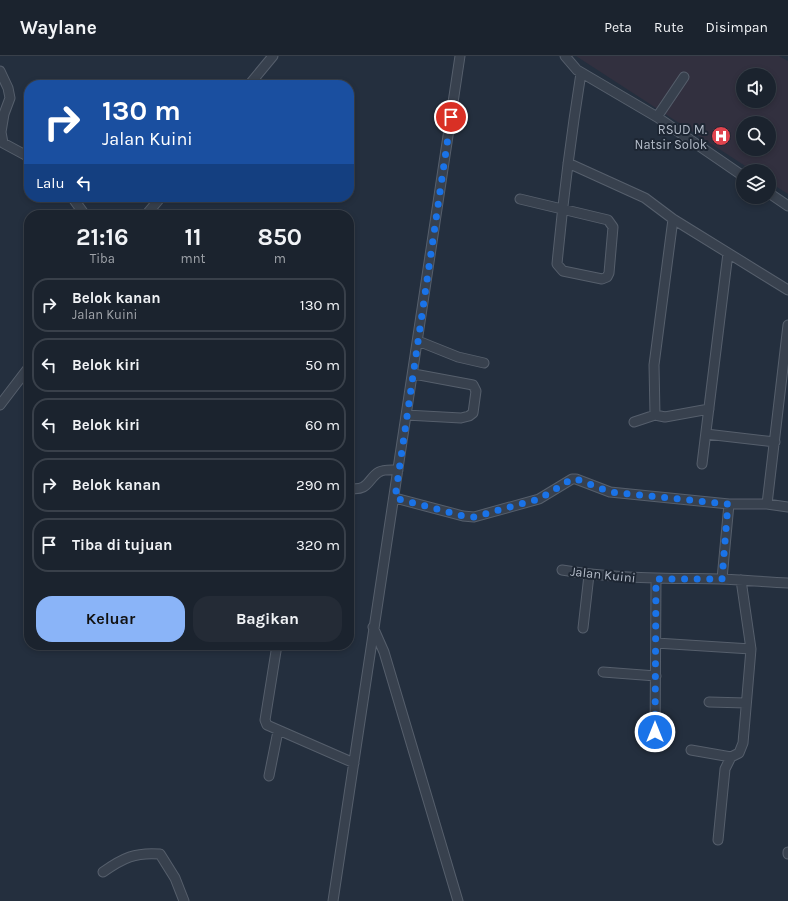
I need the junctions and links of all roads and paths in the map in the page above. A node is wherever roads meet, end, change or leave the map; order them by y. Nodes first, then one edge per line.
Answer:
1 (273, 56) edge
2 (460, 56) edge
3 (565, 56) edge
4 (0, 71) edge
5 (581, 73) junction
6 (684, 77) dead end
7 (253, 80) edge
8 (657, 117) junction
9 (24, 154) edge
10 (568, 163) junction
11 (736, 171) edge
12 (776, 198) edge
13 (520, 199) dead end
14 (157, 202) edge
15 (788, 206) edge
16 (563, 208) junction
17 (150, 210) edge
18 (673, 219) junction
19 (728, 253) junction
20 (788, 290) edge
21 (788, 325) edge
22 (418, 341) junction
23 (484, 363) dead end
24 (24, 374) edge
25 (414, 374) junction
26 (0, 405) edge
27 (709, 409) junction
28 (406, 415) junction
29 (655, 415) junction
30 (634, 422) dead end
31 (706, 434) junction
32 (775, 442) junction
33 (702, 464) dead end
34 (398, 470) junction
35 (354, 488) edge
36 (395, 498) junction
37 (728, 504) junction
38 (767, 504) junction
39 (788, 507) edge
40 (562, 570) dead end
41 (589, 575) junction
42 (656, 579) junction
43 (722, 579) junction
44 (741, 580) junction
45 (788, 583) edge
46 (373, 627) junction
47 (583, 628) dead end
48 (656, 643) junction
49 (752, 649) junction
50 (276, 650) edge
51 (603, 672) dead end
52 (656, 676) junction
53 (709, 702) dead end
54 (746, 703) junction
55 (278, 731) junction
56 (655, 745) dead end
57 (691, 750) dead end
58 (731, 757) junction
59 (354, 762) junction
60 (269, 776) dead end
61 (718, 840) dead end
62 (103, 872) dead end
63 (184, 901) edge
64 (333, 901) edge
65 (458, 901) edge

1 - 7 street
2 - 22 street
3 - 5 street
4 - 9 street
5 - 8 street
5 - 10 street
6 - 8 street
8 - 11 street
10 - 16 street
10 - 18 street
12 - 15 street
13 - 16 street
14 - 17 street
16 - 16 street
18 - 19 street
18 - 29 street
19 - 20 street
19 - 27 street
21 - 32 street
22 - 23 street
22 - 25 street
24 - 26 street
25 - 28 street
25 - 28 street
27 - 29 street
27 - 31 street
28 - 34 street
29 - 30 street
31 - 32 street
31 - 33 street
32 - 38 street
34 - 35 street
34 - 36 street
36 - 37 street
36 - 46 street
37 - 38 street
37 - 43 street
38 - 39 street
40 - 41 street, Jalan Kuini
41 - 42 street, Jalan Kuini
41 - 47 street
42 - 43 street, Jalan Kuini
42 - 48 street
43 - 44 street, Jalan Kuini
44 - 45 street, Jalan Kuini
44 - 49 street
46 - 59 street
46 - 65 street
48 - 49 street
48 - 52 street
49 - 54 street
50 - 55 street
51 - 52 street
52 - 56 street
53 - 54 street
54 - 58 street
55 - 59 street
55 - 60 street
57 - 58 street
58 - 61 street
59 - 64 street
62 - 63 street

